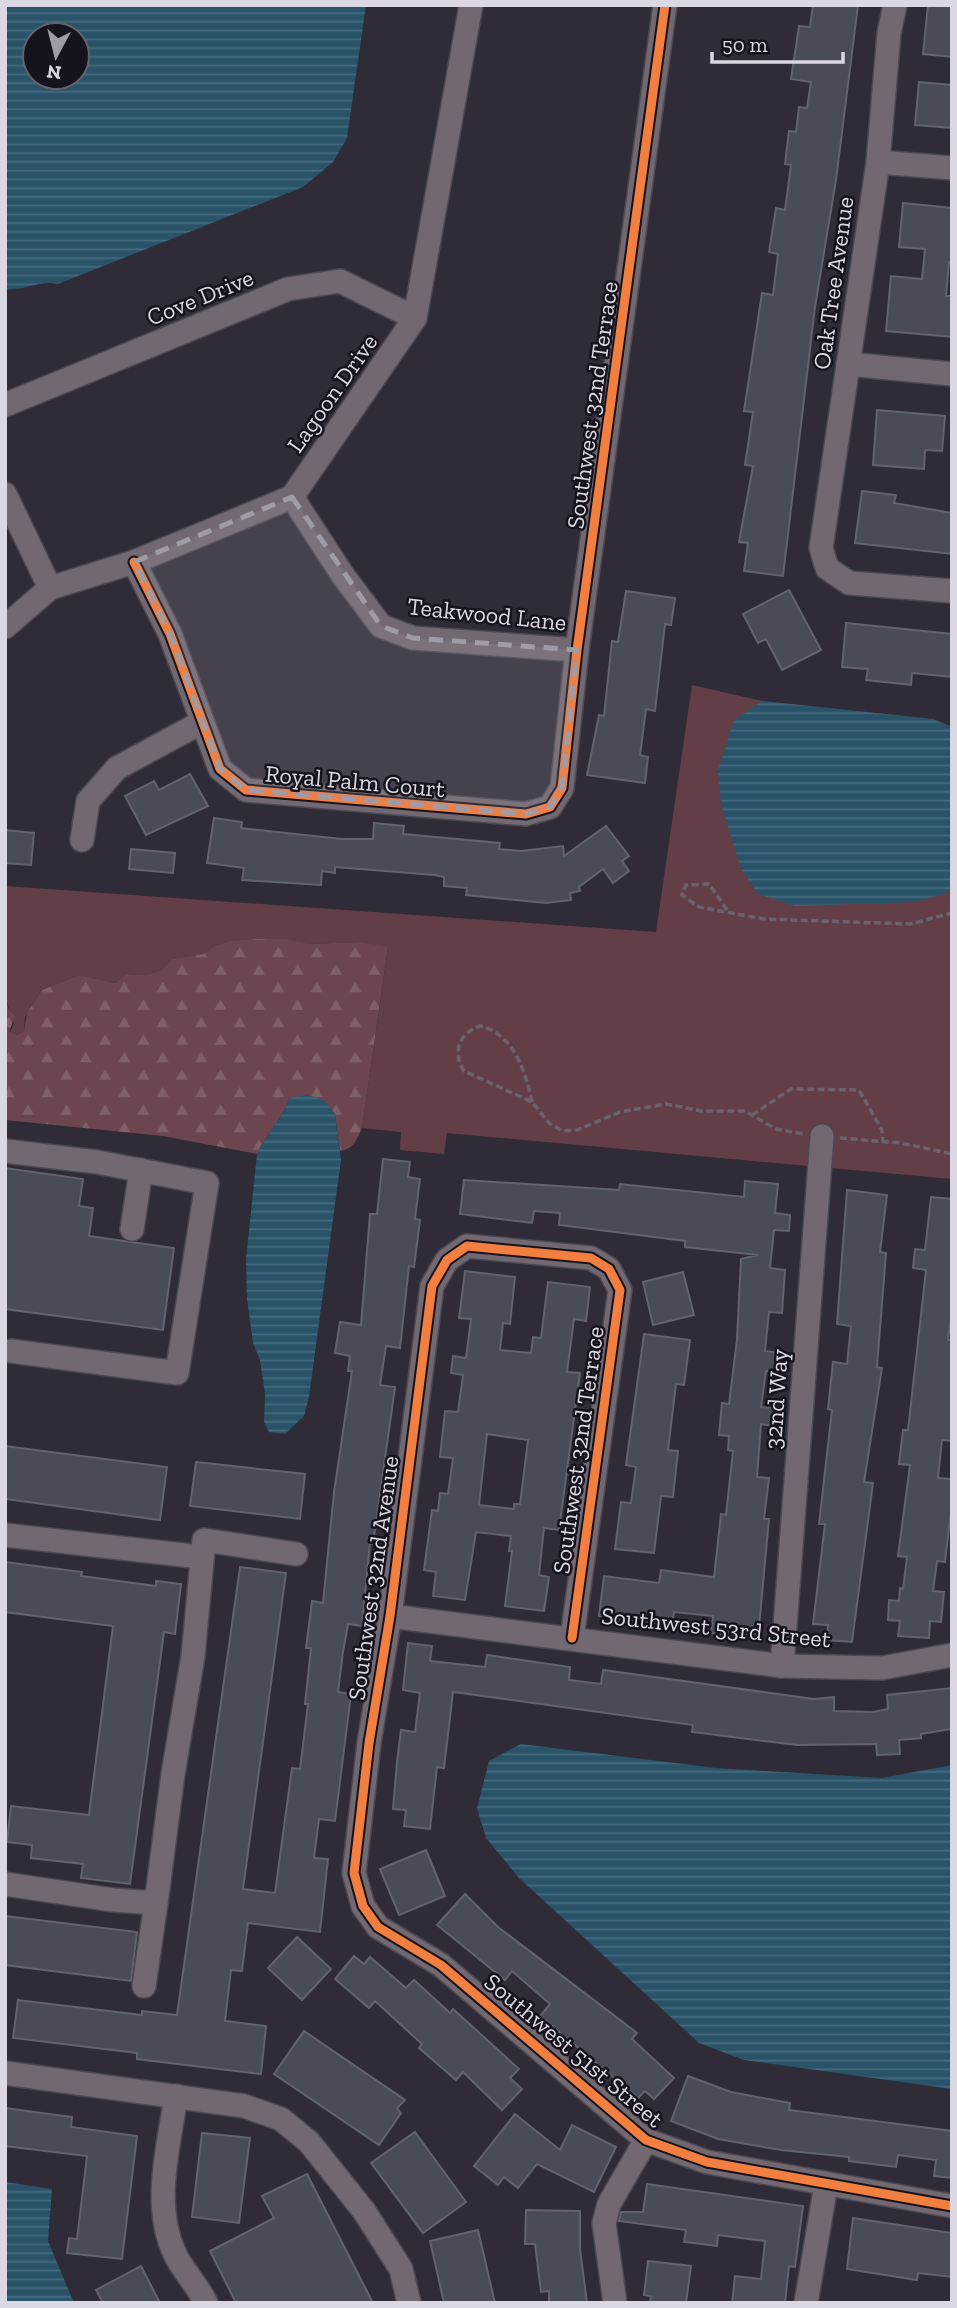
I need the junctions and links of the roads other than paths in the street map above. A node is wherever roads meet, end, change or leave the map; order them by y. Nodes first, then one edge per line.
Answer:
1 (471, 5) edge
2 (665, 5) edge
3 (894, 5) edge
4 (878, 162) junction
5 (952, 168) edge
6 (415, 318) junction
7 (848, 364) junction
8 (952, 373) edge
9 (5, 405) edge
10 (5, 494) edge
11 (292, 497) junction
12 (134, 562) junction
13 (50, 588) junction
14 (952, 591) edge
15 (5, 627) edge
16 (577, 650) junction
17 (202, 722) junction
18 (550, 807) joint
19 (82, 840) dead end
20 (822, 1136) road end
21 (5, 1151) edge
22 (141, 1170) junction
23 (132, 1229) dead end
24 (609, 1269) joint
25 (11, 1350) dead end
26 (5, 1535) edge
27 (296, 1554) dead end
28 (201, 1557) junction
29 (390, 1616) junction
30 (572, 1638) junction
31 (952, 1655) edge
32 (782, 1666) junction
33 (5, 1884) edge
34 (156, 1903) junction
35 (363, 1906) joint
36 (144, 1986) dead end
37 (5, 2073) edge
38 (176, 2096) junction
39 (646, 2140) junction
40 (827, 2185) junction
41 (952, 2206) edge
42 (206, 2303) edge
43 (409, 2303) edge
44 (615, 2303) edge
45 (806, 2303) edge

1 - 6 street, Lagoon Drive
2 - 16 street, Southwest 32nd Terrace
3 - 4 street, Oak Tree Avenue
4 - 5 street
4 - 7 street, Oak Tree Avenue
6 - 9 street, Cove Drive
6 - 11 street, Lagoon Drive
7 - 8 street
7 - 14 street, Oak Tree Avenue
10 - 13 street
11 - 12 street
11 - 16 street, Teakwood Lane
12 - 13 street
12 - 17 street, Royal Palm Court
13 - 15 street
16 - 18 street, Southwest 32nd Terrace
17 - 18 street, Royal Palm Court
17 - 19 street
20 - 32 street, 32nd Way
21 - 22 street
22 - 23 street
22 - 25 street
24 - 29 street, Southwest 32nd Avenue
24 - 30 street, Southwest 32nd Terrace
26 - 28 street
27 - 28 street
28 - 34 street
29 - 30 street, Southwest 53rd Street
29 - 35 street, Southwest 32nd Avenue
30 - 32 street, Southwest 53rd Street
31 - 32 street, Southwest 53rd Street
33 - 34 street
34 - 36 street
35 - 39 street, Southwest 51st Street
37 - 38 street
38 - 42 street
38 - 43 street
39 - 40 street, Southwest 51st Street
39 - 44 street
40 - 41 street, Southwest 51st Street
40 - 45 street

